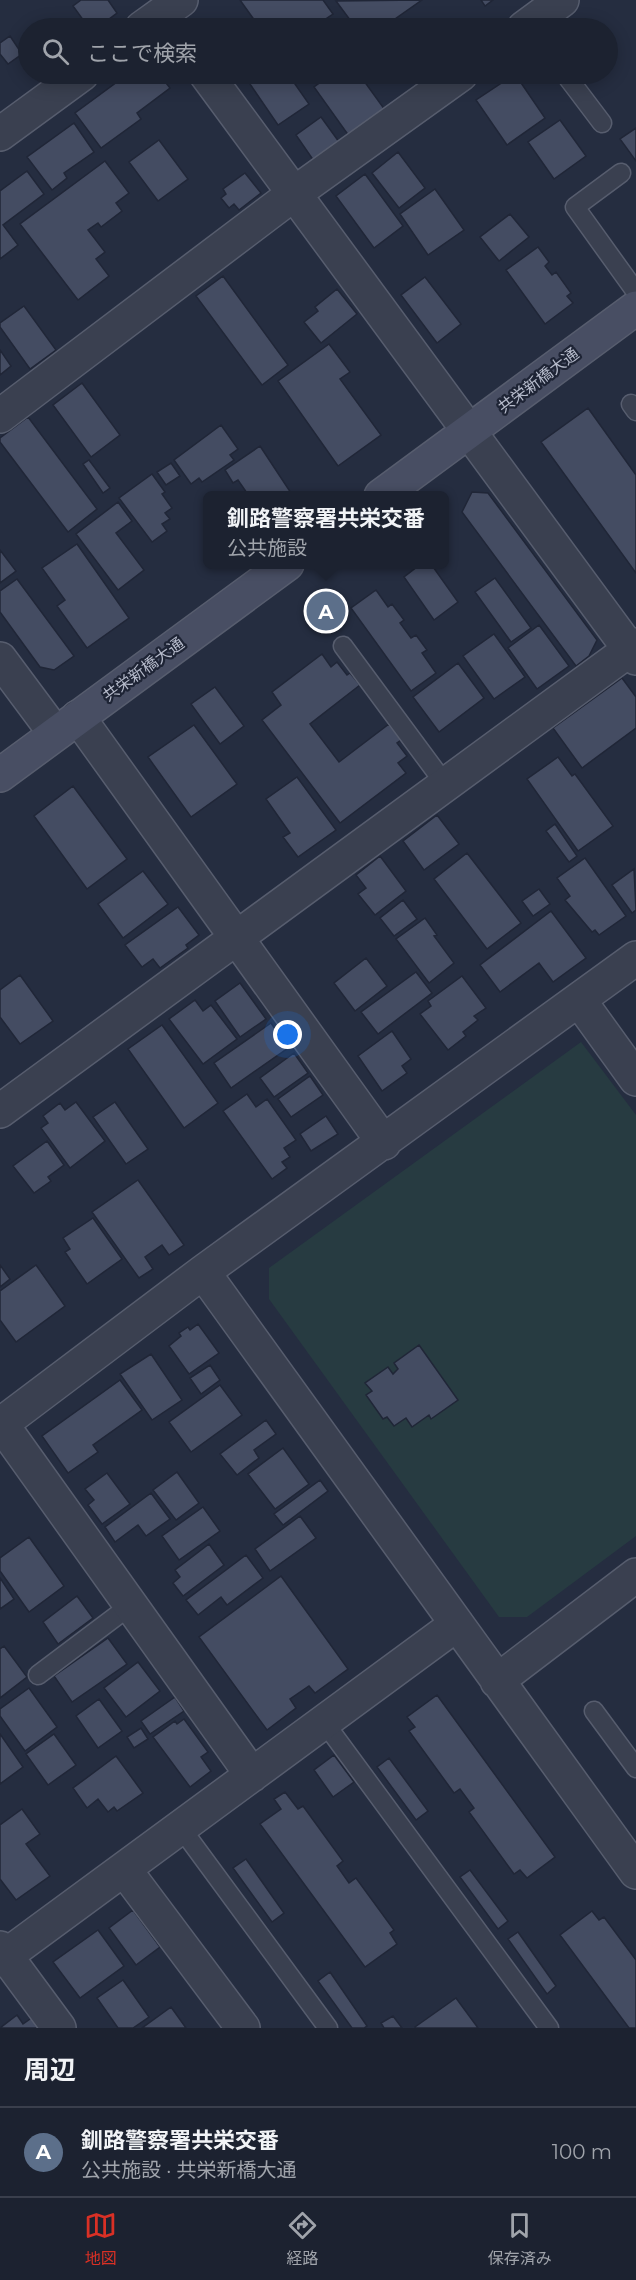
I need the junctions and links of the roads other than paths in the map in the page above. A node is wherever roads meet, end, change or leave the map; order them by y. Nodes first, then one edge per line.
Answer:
1 (562, 0) edge
2 (539, 18) edge
3 (68, 84) edge
4 (213, 84) edge
5 (447, 84) edge
6 (573, 84) edge
7 (602, 123) dead end
8 (0, 134) edge
9 (621, 173) dead end
10 (295, 193) junction
11 (636, 292) edge
12 (636, 308) edge
13 (0, 416) edge
14 (469, 431) junction
15 (386, 491) edge
16 (280, 569) edge
17 (343, 646) dead end
18 (634, 651) edge
19 (0, 659) edge
20 (66, 725) junction
21 (0, 775) edge
22 (445, 784) junction
23 (236, 936) junction
24 (636, 958) edge
25 (579, 1000) junction
26 (636, 1079) edge
27 (0, 1111) edge
28 (384, 1143) junction
29 (203, 1272) junction
30 (1, 1424) edge
31 (636, 1575) edge
32 (131, 1605) junction
33 (457, 1624) junction
34 (38, 1675) dead end
35 (497, 1681) junction
36 (594, 1710) dead end
37 (324, 1722) junction
38 (636, 1768) edge
39 (252, 1775) junction
40 (181, 1828) junction
41 (124, 1869) junction
42 (636, 1872) edge
43 (2, 1955) edge
44 (59, 2028) edge
45 (243, 2028) edge
46 (328, 2028) edge
47 (549, 2028) edge

1 - 2 street
3 - 8 street
4 - 10 street
5 - 10 street
6 - 7 lane
9 - 11 lane
10 - 13 street
10 - 14 street
12 - 14 street, 共栄新橋大通
14 - 15 street, 共栄新橋大通
14 - 18 street
16 - 20 street, 共栄新橋大通
17 - 22 lane
18 - 22 street
19 - 20 street
20 - 21 street, 共栄新橋大通
20 - 23 street
22 - 23 street
23 - 27 street
23 - 28 street
24 - 25 street
25 - 26 street
25 - 28 street
28 - 29 street
29 - 30 street
29 - 33 street
30 - 32 street
31 - 35 street
32 - 34 lane
32 - 39 street
33 - 35 street
33 - 37 street
35 - 42 street
36 - 38 lane
37 - 39 street
37 - 47 lane
39 - 40 street
40 - 41 street
40 - 46 lane
41 - 43 street
41 - 45 street
43 - 44 street

